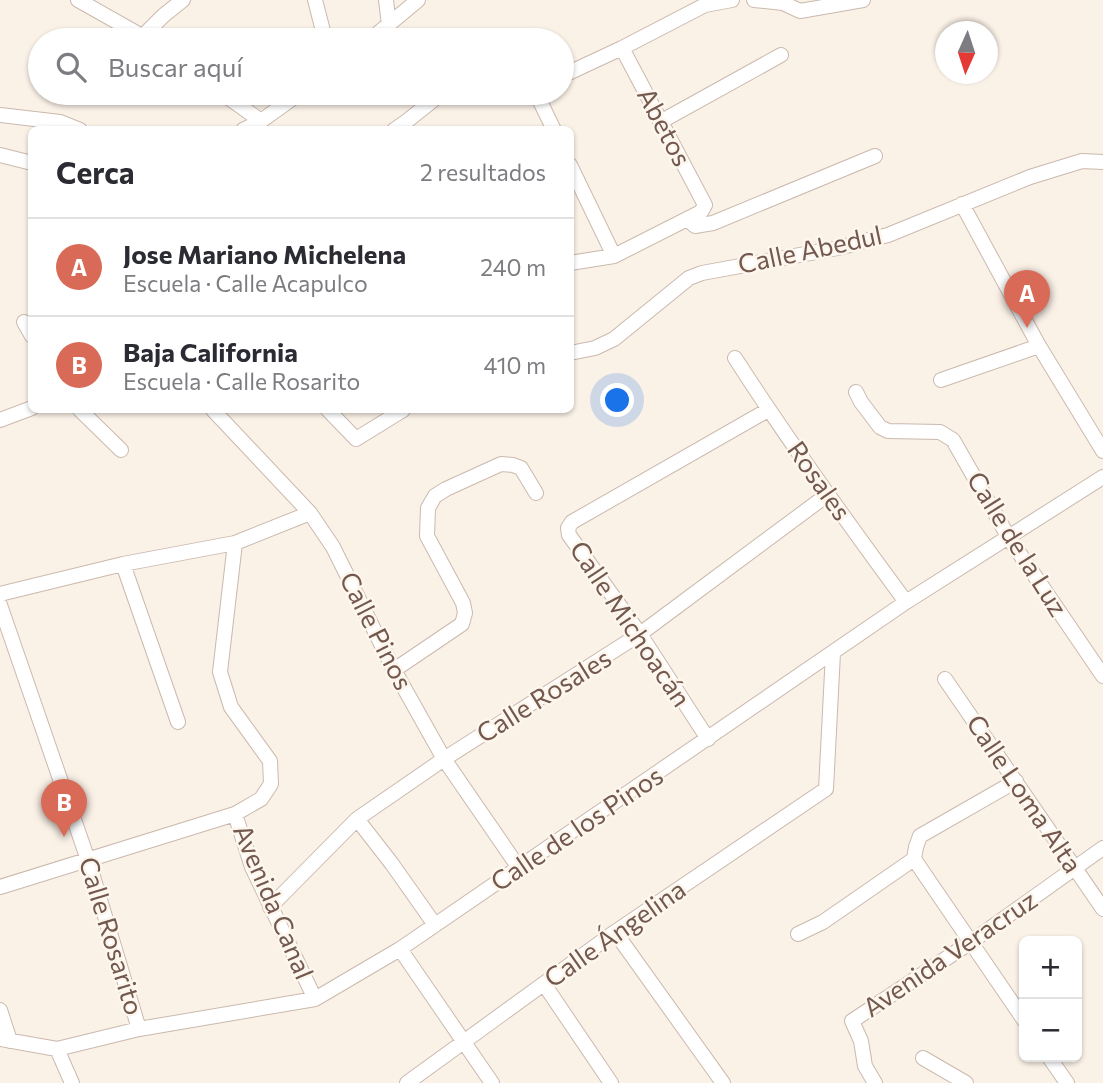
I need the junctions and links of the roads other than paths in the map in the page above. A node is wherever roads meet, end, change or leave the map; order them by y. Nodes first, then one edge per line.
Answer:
1 (78, 0) edge
2 (183, 0) edge
3 (315, 0) edge
4 (386, 0) edge
5 (418, 0) edge
6 (732, 0) edge
7 (754, 0) edge
8 (863, 0) edge
9 (786, 2) edge
10 (389, 26) junction
11 (128, 28) edge
12 (156, 28) edge
13 (321, 28) edge
14 (386, 28) edge
15 (622, 48) junction
16 (781, 55) dead end
17 (574, 70) edge
18 (239, 105) edge
19 (283, 105) edge
20 (430, 105) edge
21 (542, 105) edge
22 (0, 115) edge
23 (261, 121) junction
24 (660, 122) junction
25 (409, 125) edge
26 (70, 126) edge
27 (251, 126) edge
28 (552, 126) edge
29 (0, 155) edge
30 (875, 156) dead end
31 (28, 162) edge
32 (1103, 162) edge
33 (574, 173) edge
34 (962, 204) junction
35 (687, 219) junction
36 (614, 256) junction
37 (574, 261) edge
38 (24, 322) dead end
39 (28, 329) edge
40 (1039, 346) junction
41 (574, 352) edge
42 (735, 358) dead end
43 (941, 380) dead end
44 (856, 392) dead end
45 (28, 410) edge
46 (768, 410) junction
47 (83, 413) edge
48 (216, 413) edge
49 (331, 413) edge
50 (398, 413) edge
51 (0, 420) edge
52 (121, 450) dead end
53 (1103, 451) edge
54 (1103, 477) edge
55 (536, 493) dead end
56 (827, 495) junction
57 (310, 513) junction
58 (1009, 538) junction
59 (235, 544) junction
60 (123, 564) junction
61 (0, 594) edge
62 (906, 602) junction
63 (0, 605) edge
64 (640, 635) junction
65 (833, 653) junction
66 (394, 670) junction
67 (1103, 676) edge
68 (945, 679) dead end
69 (178, 722) dead end
70 (708, 739) junction
71 (444, 759) junction
72 (1016, 781) junction
73 (235, 814) junction
74 (357, 819) junction
75 (1103, 848) edge
76 (914, 859) junction
77 (88, 860) junction
78 (519, 869) junction
79 (1074, 869) junction
80 (0, 887) edge
81 (270, 907) junction
82 (1103, 909) edge
83 (435, 925) junction
84 (615, 932) junction
85 (798, 934) dead end
86 (971, 942) junction
87 (400, 949) junction
88 (544, 984) junction
89 (315, 999) junction
90 (0, 1010) edge
91 (1019, 1013) edge
92 (139, 1029) junction
93 (5, 1040) edge
94 (464, 1041) junction
95 (57, 1049) junction
96 (923, 1058) dead end
97 (1051, 1062) edge
98 (1060, 1081) edge
99 (72, 1083) edge
100 (407, 1083) edge
101 (492, 1083) edge
102 (611, 1083) edge
103 (723, 1083) edge
104 (875, 1083) edge
105 (966, 1083) edge

1 - 11 street
2 - 12 street
3 - 13 street
4 - 10 street
5 - 10 street
6 - 15 street
7 - 9 street
8 - 9 street
10 - 14 street
15 - 17 street
15 - 24 street, Abetos
16 - 24 street
18 - 23 street
19 - 23 street
20 - 25 street
21 - 28 street
22 - 26 street
23 - 27 street
24 - 35 street, Abetos
29 - 31 street
30 - 35 street
32 - 34 street, Calle Abedul
33 - 36 street
34 - 40 street
34 - 41 street, Calle Abedul
35 - 36 street
36 - 37 street
38 - 39 street
40 - 43 street
40 - 53 street
42 - 46 street, Rosales
44 - 58 street, Calle de la Luz
45 - 51 street
46 - 56 street, Rosales
46 - 64 street, Calle Michoacán
47 - 52 street
48 - 57 street, Calle Pinos
49 - 50 street
54 - 58 street, Calle de los Pinos
55 - 66 street
56 - 62 street, Rosales
56 - 64 street, Calle Rosales
57 - 59 street
57 - 66 street, Calle Pinos
58 - 62 street, Calle de los Pinos
58 - 67 street, Calle de la Luz
59 - 60 street
59 - 73 street, Avenida Canal
60 - 61 street
60 - 69 street
62 - 65 street, Calle de los Pinos
63 - 77 street, Calle Rosarito
64 - 70 street, Calle Michoacán
64 - 71 street, Calle Rosales
65 - 70 street, Calle de los Pinos
65 - 84 street, Calle Ángelina
66 - 71 street, Calle Pinos
68 - 72 street, Calle Loma Alta
70 - 78 street, Calle de los Pinos
71 - 74 street, Calle Rosales
71 - 78 street, Calle Pinos
72 - 76 street
72 - 79 street, Calle Loma Alta
73 - 77 street
73 - 81 street, Avenida Canal
74 - 81 street, Calle Rosales
74 - 83 street
75 - 79 street, Avenida Veracruz
76 - 85 street
76 - 86 street
77 - 80 street
77 - 92 street, Calle Rosarito
78 - 83 street, Calle de los Pinos
79 - 82 street, Calle Loma Alta
79 - 86 street, Avenida Veracruz
81 - 89 street, Avenida Canal
83 - 87 street, Calle de los Pinos
84 - 88 street, Calle Ángelina
84 - 103 street
86 - 91 street
86 - 104 street, Avenida Veracruz
87 - 89 street, Calle de los Pinos
87 - 94 street
88 - 94 street, Calle Ángelina
88 - 102 street
89 - 92 street, Calle de los Pinos
90 - 93 street
92 - 95 street, Calle de los Pinos
93 - 95 street, Calle de los Pinos
94 - 100 street, Calle Ángelina
94 - 101 street
95 - 99 street
96 - 105 street
97 - 98 street

